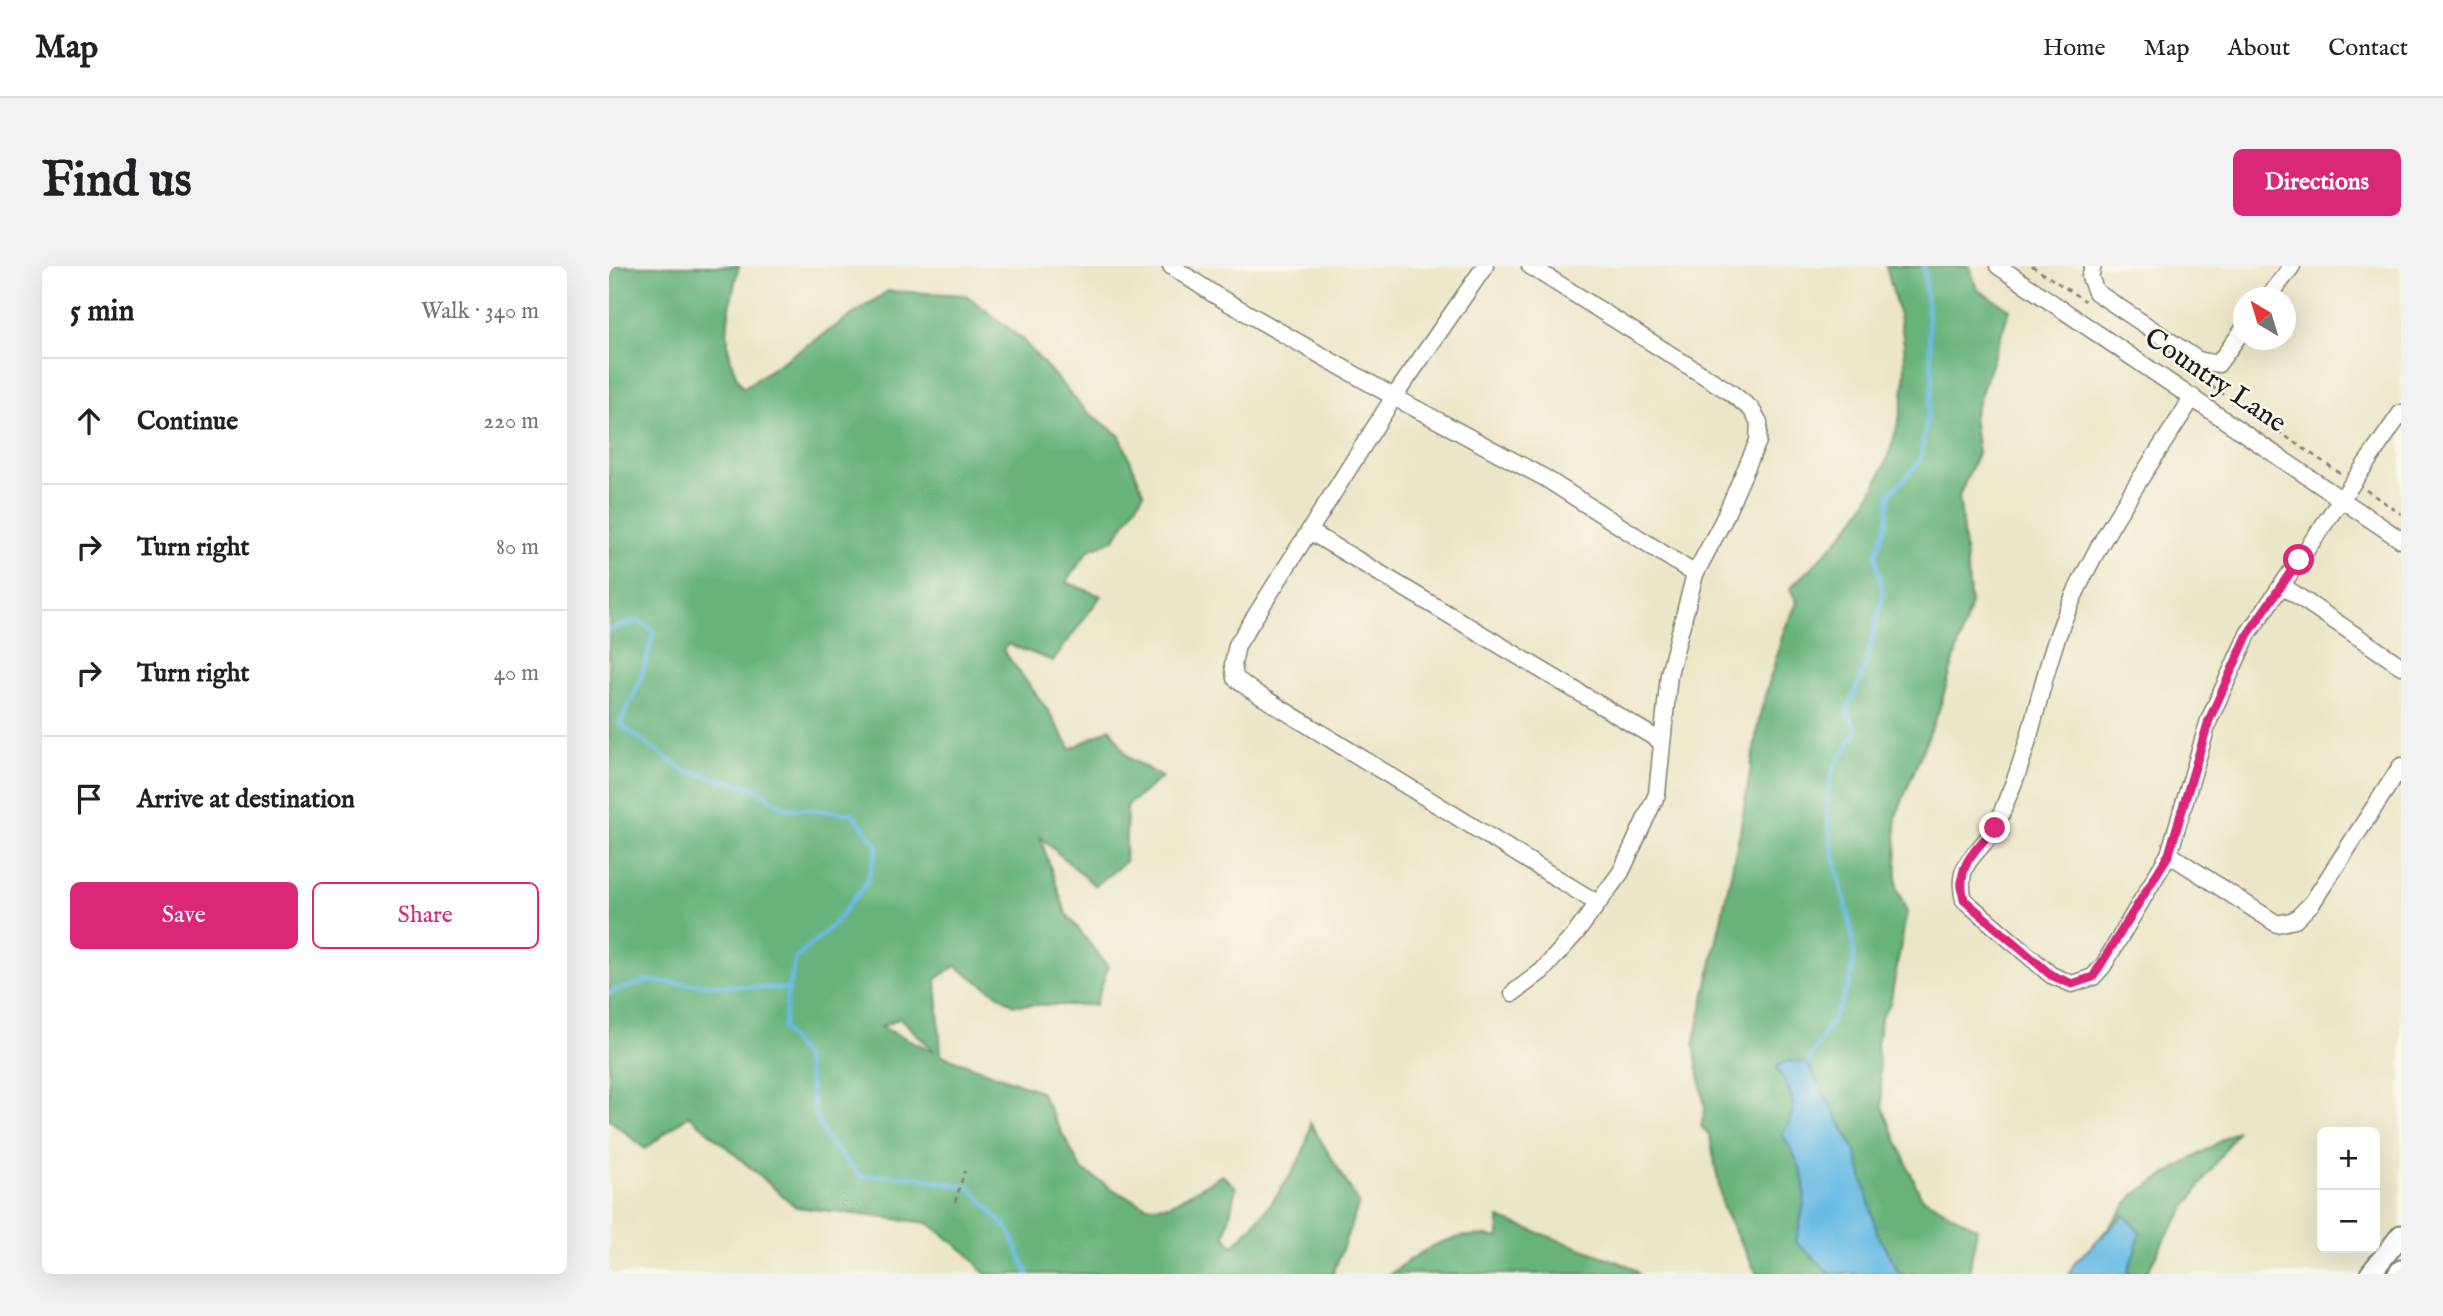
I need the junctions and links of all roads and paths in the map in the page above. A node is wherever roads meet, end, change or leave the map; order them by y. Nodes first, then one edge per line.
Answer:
1 (1171, 266) edge
2 (1485, 266) edge
3 (1530, 266) edge
4 (1999, 266) edge
5 (2093, 266) edge
6 (2292, 266) edge
7 (2276, 287) edge
8 (2233, 344) edge
9 (1394, 397) junction
10 (2193, 397) junction
11 (2401, 413) edge
12 (2366, 490) dead end
13 (2341, 498) junction
14 (2401, 514) edge
15 (1309, 531) junction
16 (2401, 540) edge
17 (1695, 574) junction
18 (2283, 586) junction
19 (2401, 666) edge
20 (1662, 742) junction
21 (2401, 766) edge
22 (2169, 854) junction
23 (1597, 903) junction
24 (1513, 993) dead end
25 (965, 1171) dead end
26 (955, 1202) dead end
27 (2401, 1235) edge
28 (2371, 1274) edge

1 - 9 street
2 - 9 street
3 - 17 street
4 - 10 street, Country Lane
5 - 8 street
6 - 7 street
9 - 15 street
9 - 17 street
10 - 13 street, Country Lane
10 - 22 street
11 - 13 street
12 - 14 path
13 - 16 street, Country Lane
13 - 18 street
15 - 20 street
15 - 23 street
17 - 20 street
18 - 19 street
18 - 22 street
20 - 23 street
21 - 22 street
23 - 24 street
25 - 26 path
27 - 28 main road

